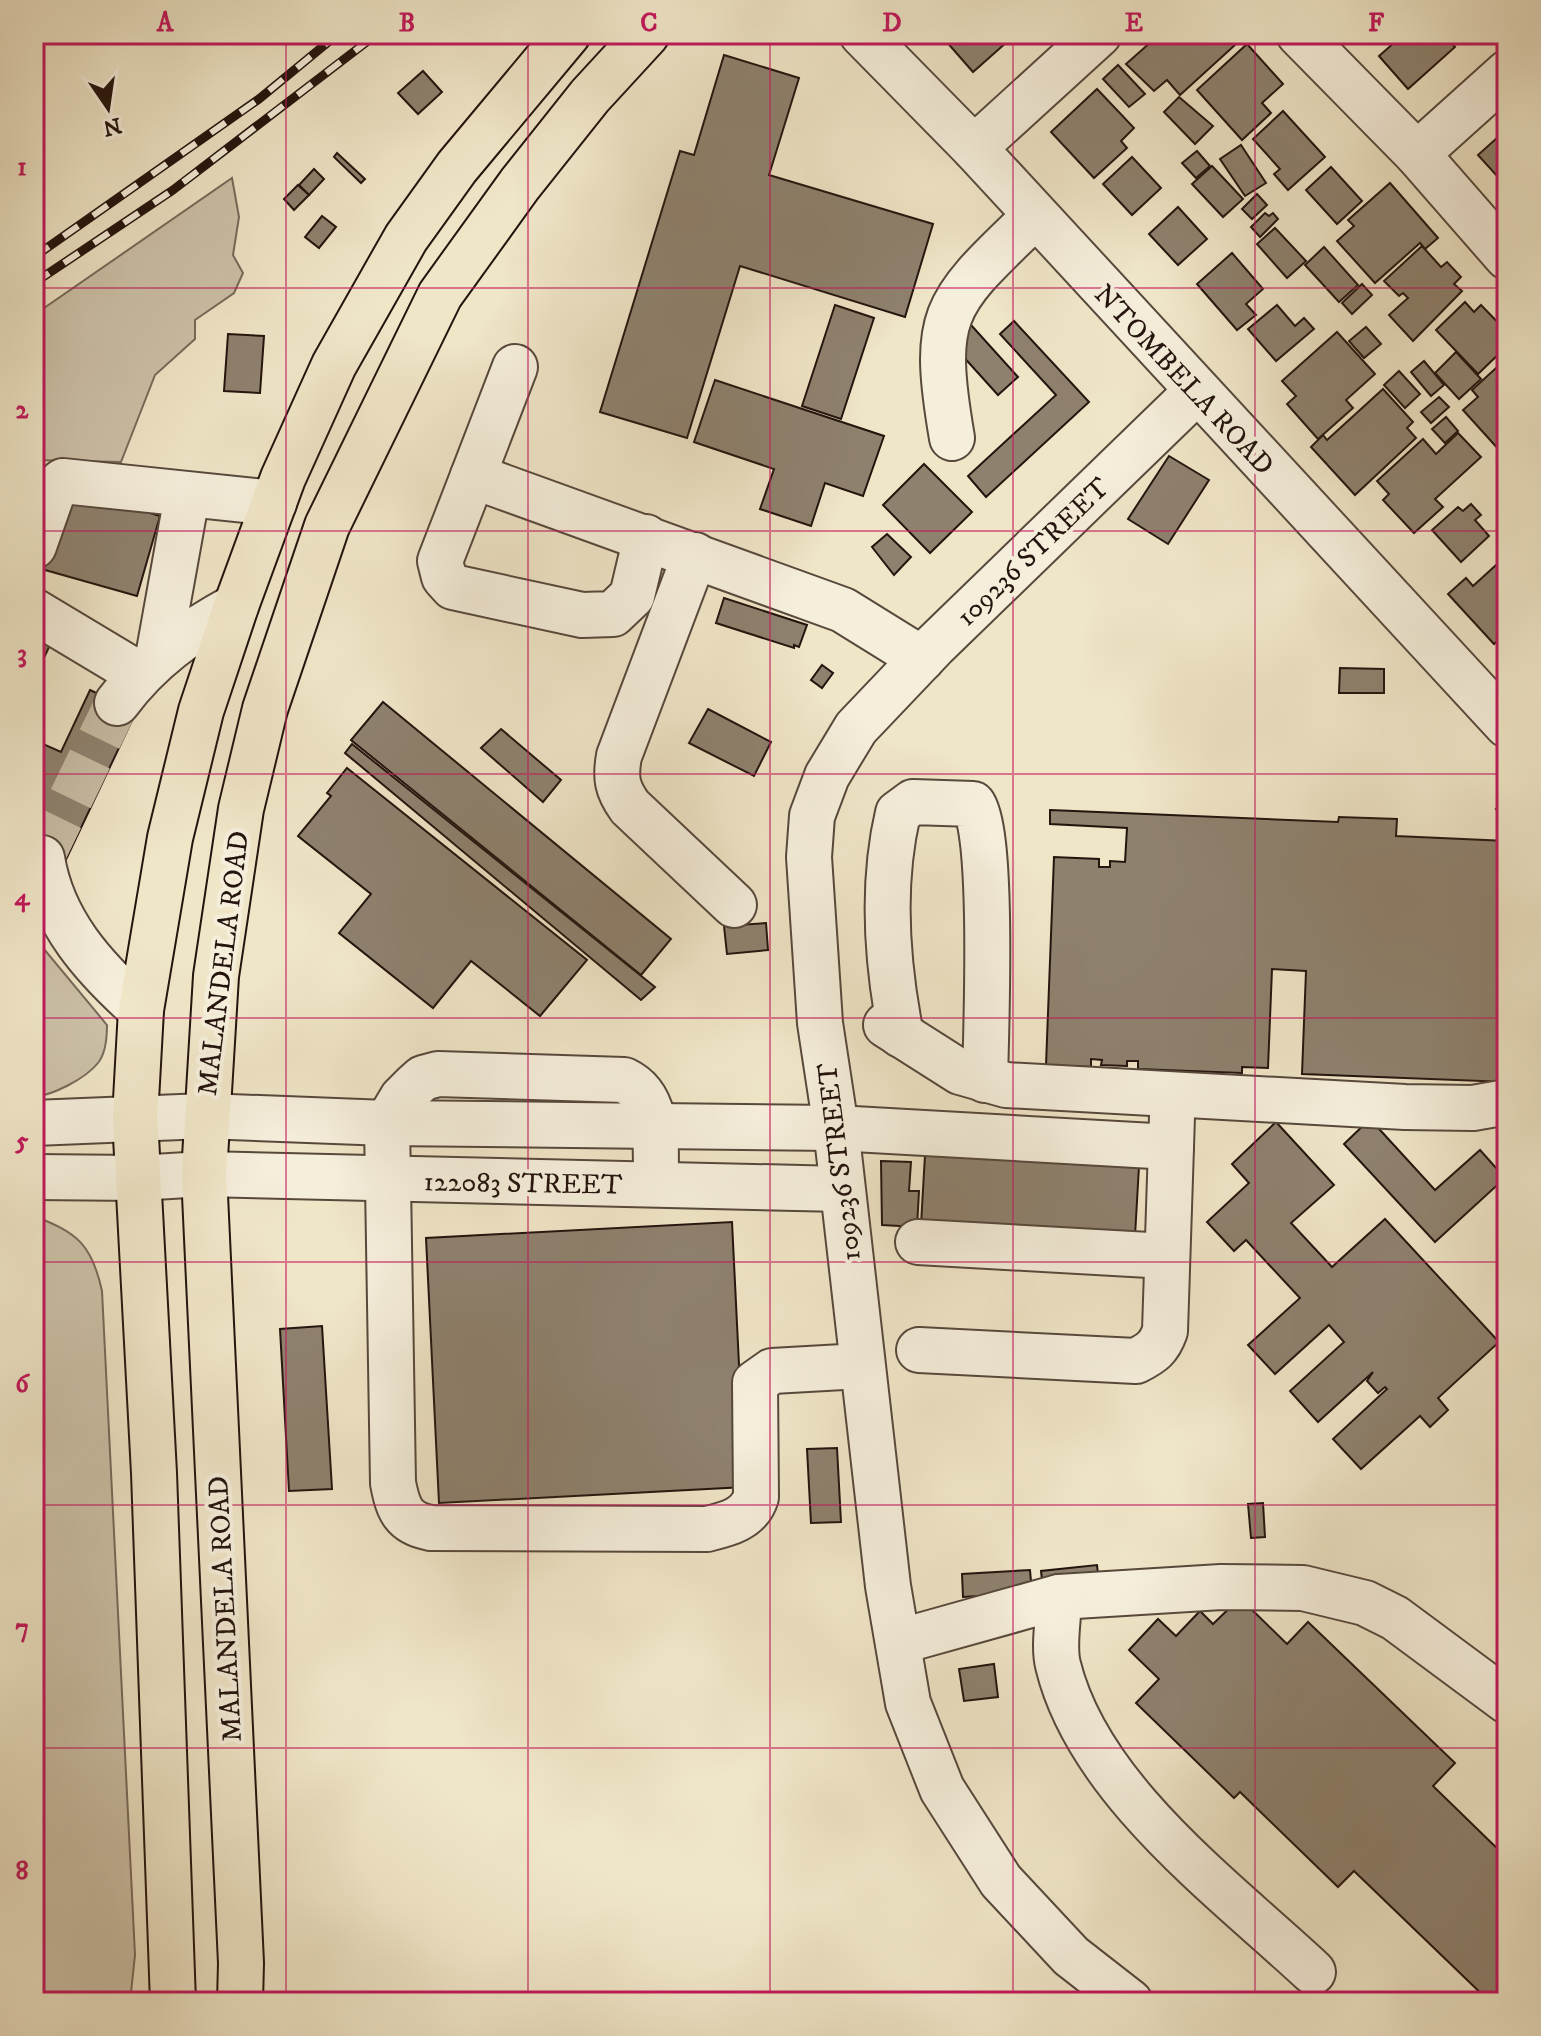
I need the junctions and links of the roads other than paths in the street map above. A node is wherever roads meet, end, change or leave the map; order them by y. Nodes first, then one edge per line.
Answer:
1 (568, 34) edge
2 (647, 34) edge
3 (862, 34) edge
4 (1099, 34) edge
5 (1299, 34) edge
6 (1507, 73) edge
7 (974, 148) junction
8 (1417, 154) junction
9 (1035, 216) junction
10 (1507, 257) edge
11 (515, 367) dead end
12 (1196, 392) junction
13 (952, 438) dead end
14 (473, 476) junction
15 (187, 496) junction
16 (274, 503) junction
17 (646, 537) junction
18 (34, 546) edge
19 (695, 555) junction
20 (236, 606) junction
21 (34, 611) edge
22 (922, 659) junction
23 (138, 678) junction
24 (1507, 725) edge
25 (42, 858) dead end
26 (734, 905) dead end
27 (141, 1010) junction
28 (985, 1080) junction
29 (1173, 1094) junction
30 (1507, 1102) edge
31 (205, 1116) junction
32 (135, 1118) junction
33 (34, 1123) edge
34 (387, 1123) junction
35 (654, 1128) junction
36 (836, 1128) junction
37 (1171, 1147) junction
38 (204, 1174) junction
39 (34, 1177) edge
40 (137, 1178) junction
41 (386, 1179) junction
42 (656, 1184) junction
43 (842, 1189) junction
44 (918, 1242) dead end
45 (1167, 1256) junction
46 (919, 1350) dead end
47 (861, 1366) junction
48 (1059, 1597) junction
49 (898, 1642) junction
50 (1507, 1701) edge
51 (1313, 1972) dead end
52 (173, 2002) edge
53 (240, 2002) edge
54 (1130, 2002) edge

1 - 16 main road
2 - 31 main road, MALANDELA ROAD
3 - 7 street, NTOMBELA ROAD
4 - 7 street
5 - 8 street
6 - 8 street
7 - 9 street, NTOMBELA ROAD
8 - 10 street
9 - 12 street, NTOMBELA ROAD
9 - 13 street
11 - 14 street
12 - 22 street, 109236 STREET
12 - 24 street, NTOMBELA ROAD
14 - 17 street
14 - 17 street
15 - 16 street
15 - 18 street
15 - 23 street
16 - 20 main road
17 - 19 street
19 - 22 street
19 - 26 street
20 - 23 street
20 - 27 main road
21 - 23 street
22 - 36 street, 109236 STREET
25 - 27 street
27 - 32 main road
28 - 28 street
28 - 29 street
29 - 30 street
29 - 37 street
31 - 32 street, 122083 STREET
31 - 34 street, 122083 STREET
31 - 38 main road, MALANDELA ROAD
32 - 33 street, 122083 STREET
32 - 40 main road
34 - 35 street, 122083 STREET
34 - 41 street
35 - 36 street, 122083 STREET
35 - 42 street
36 - 37 street, 122083 STREET
36 - 43 street, 109236 STREET
37 - 45 street
38 - 40 street, 122083 STREET
38 - 41 street, 122083 STREET
38 - 53 main road, MALANDELA ROAD
39 - 40 street, 122083 STREET
40 - 52 main road
41 - 42 street, 122083 STREET
41 - 47 street
42 - 43 street, 122083 STREET
43 - 47 street, 109236 STREET
44 - 45 street
45 - 46 street
47 - 49 street, 109236 STREET
48 - 49 street
48 - 50 street
48 - 51 street
49 - 54 street, 109236 STREET

